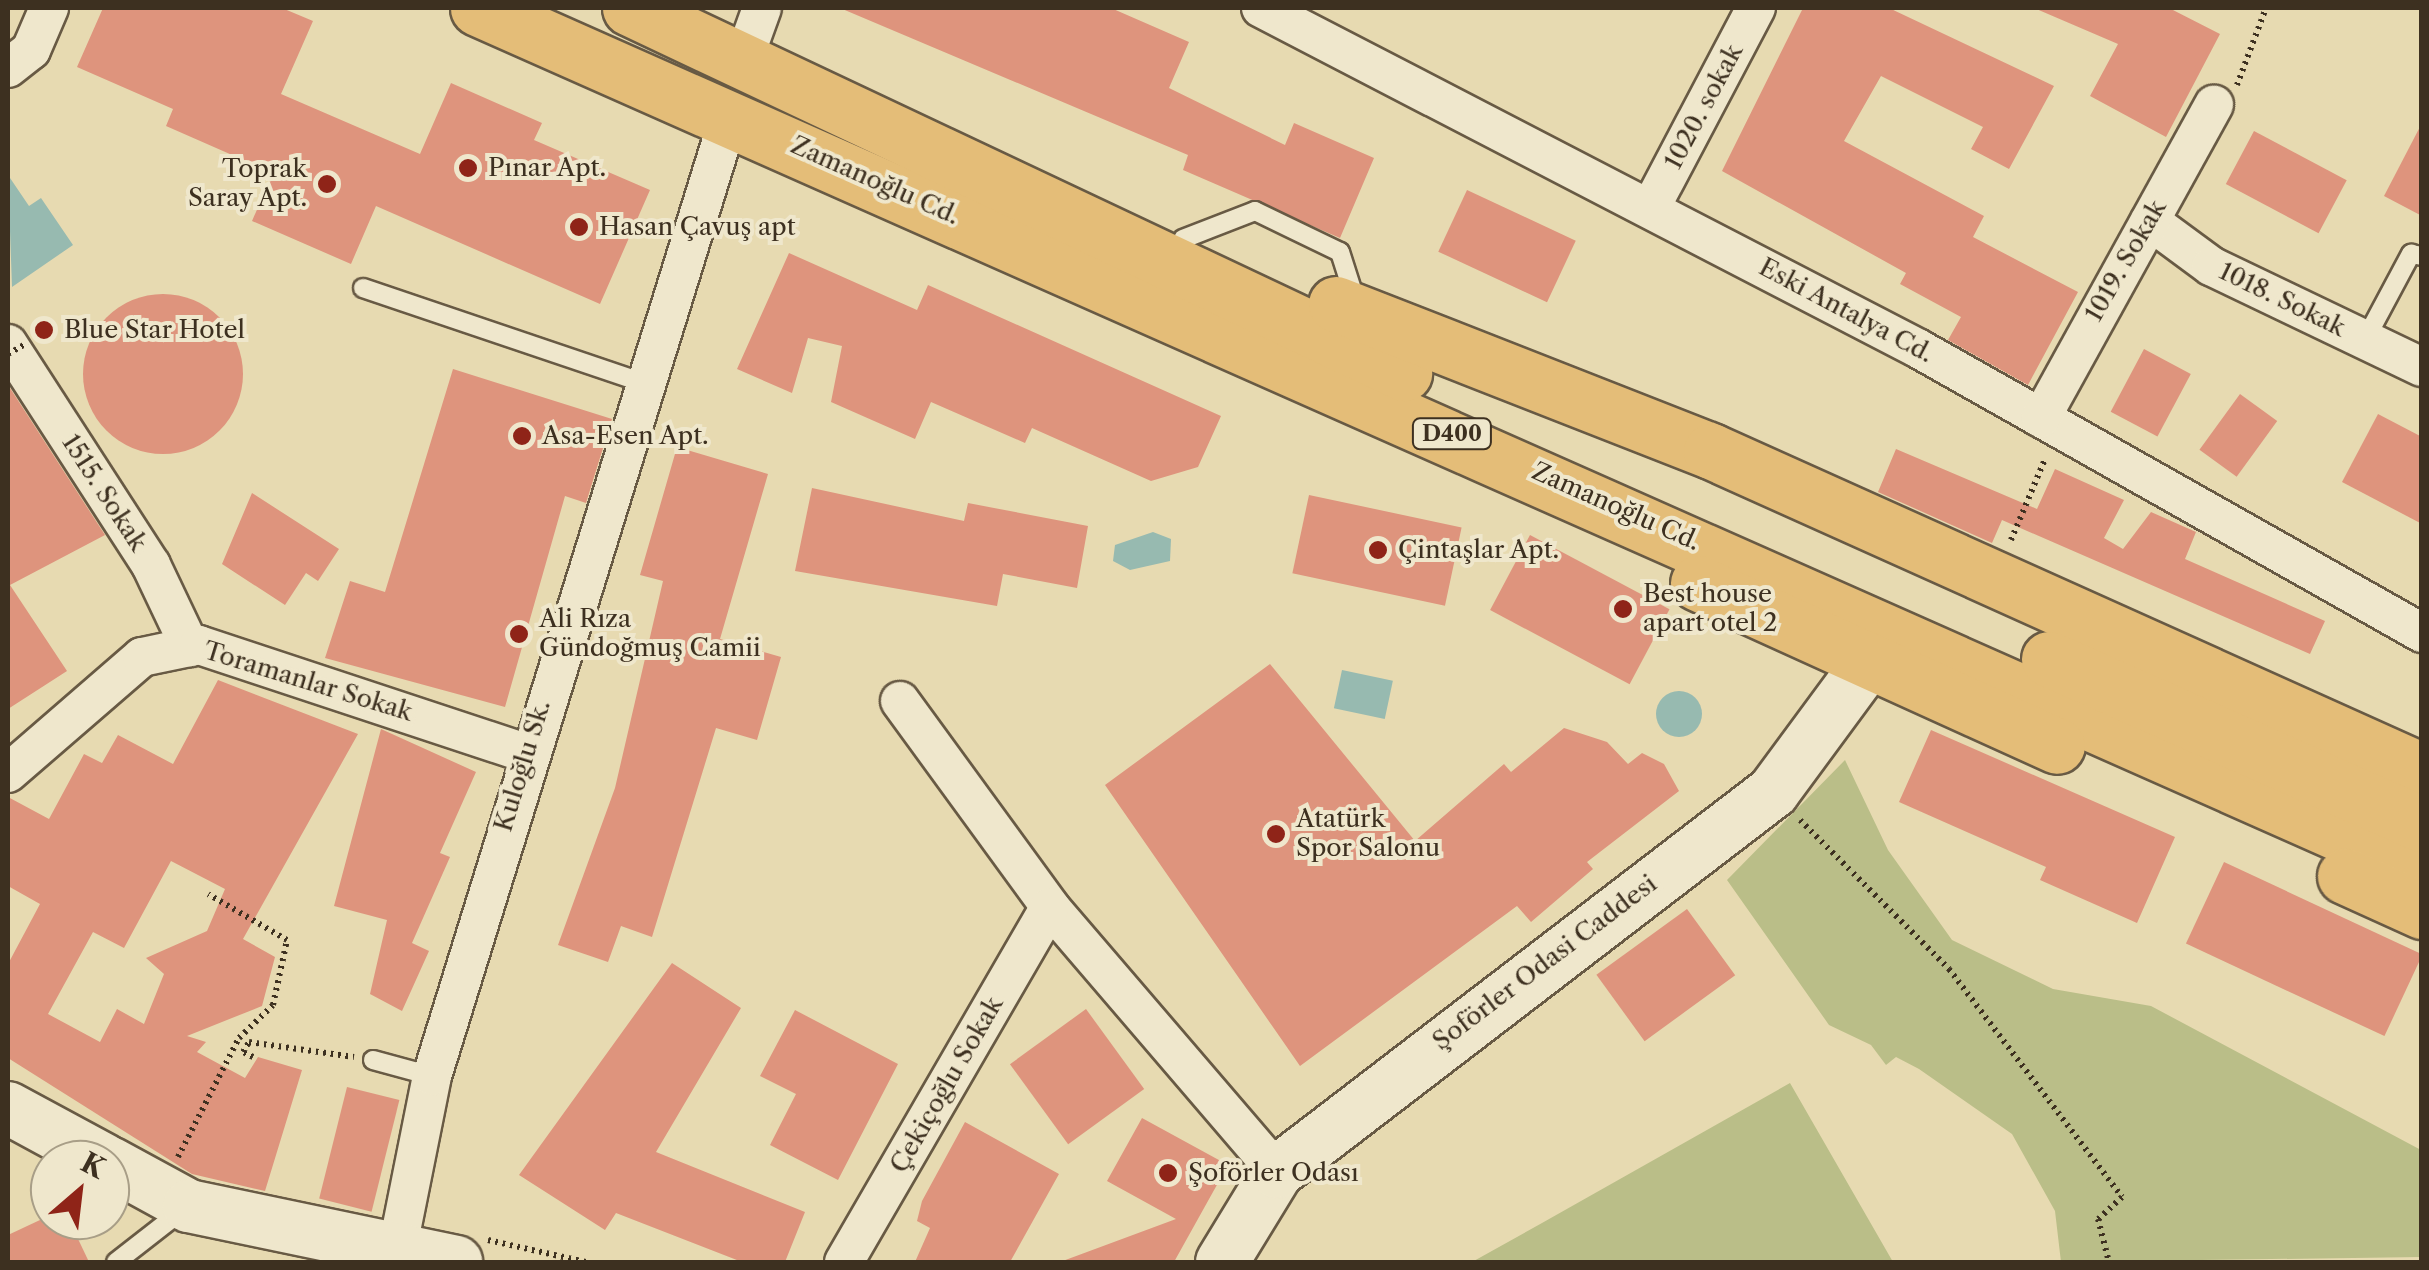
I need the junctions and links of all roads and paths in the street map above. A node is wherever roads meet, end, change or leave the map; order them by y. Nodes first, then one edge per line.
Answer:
1 (50, 8) edge
2 (478, 8) edge
3 (630, 8) edge
4 (762, 8) edge
5 (1260, 8) edge
6 (1756, 8) edge
7 (2266, 8) edge
8 (744, 58) junction
9 (8, 68) edge
10 (2214, 105) joint
11 (729, 116) junction
12 (1651, 207) junction
13 (1067, 211) junction
14 (2150, 221) junction
15 (2422, 256) edge
16 (1108, 283) junction
17 (364, 288) dead end
18 (2365, 340) junction
19 (18, 343) edge
20 (8, 354) edge
21 (2422, 366) edge
22 (641, 382) junction
23 (2041, 418) junction
24 (2037, 478) dead end
25 (1994, 580) junction
26 (2422, 632) edge
27 (190, 647) junction
28 (1869, 662) junction
29 (900, 700) dead end
30 (526, 753) junction
31 (2422, 771) edge
32 (8, 772) edge
33 (1773, 792) junction
34 (2422, 824) edge
35 (2422, 870) edge
36 (208, 894) dead end
37 (1050, 907) junction
38 (2422, 911) edge
39 (253, 1057) dead end
40 (373, 1060) joint
41 (432, 1076) junction
42 (8, 1108) edge
43 (67, 1140) edge
44 (130, 1170) edge
45 (1276, 1172) junction
46 (180, 1188) junction
47 (380, 1253) edge
48 (116, 1262) edge
49 (456, 1262) edge
50 (844, 1262) edge
51 (1222, 1262) edge
52 (2108, 1262) edge

1 - 9 street
2 - 11 highway, Zamanoğlu Cd. / D400
3 - 8 highway, Zamanoğlu Cd. / D400
4 - 8 street
5 - 12 street, Eski Antalya Cd.
6 - 12 street, 1020. sokak
7 - 10 path
8 - 13 highway, Zamanoğlu Cd. / D400
10 - 14 street, 1019. Sokak
11 - 16 highway, Zamanoğlu Cd. / D400
11 - 22 street, Kuloğlu Sk.
12 - 23 street, Eski Antalya Cd.
13 - 25 highway
13 - 34 highway, Zamanoğlu Cd. / D400
14 - 18 street, 1018. Sokak
14 - 23 street, 1019. Sokak
15 - 18 lane
16 - 28 highway
16 - 35 highway, Zamanoğlu Cd. / D400
17 - 22 lane
18 - 21 street, 1018. Sokak
19 - 20 path, bridge
19 - 27 street, 1515. Sokak
22 - 30 street, Kuloğlu Sk.
23 - 26 street, Eski Antalya Cd.
24 - 25 path
25 - 31 highway
27 - 30 street, Toramanlar Sokak
27 - 32 street, Toramanlar Sokak
28 - 33 street, Şoförler Odasi Caddesi
28 - 38 highway
29 - 37 street
30 - 41 street, Kuloğlu Sk.
33 - 45 street, Şoförler Odasi Caddesi
33 - 52 path
36 - 46 path
37 - 45 street
37 - 50 street, Çekiçoğlu Sokak
39 - 40 path
40 - 41 lane
41 - 47 street, Kuloğlu Sk.
42 - 43 street
44 - 46 street
45 - 51 street, Şoförler Odasi Caddesi
46 - 47 street
46 - 48 lane
47 - 49 street

